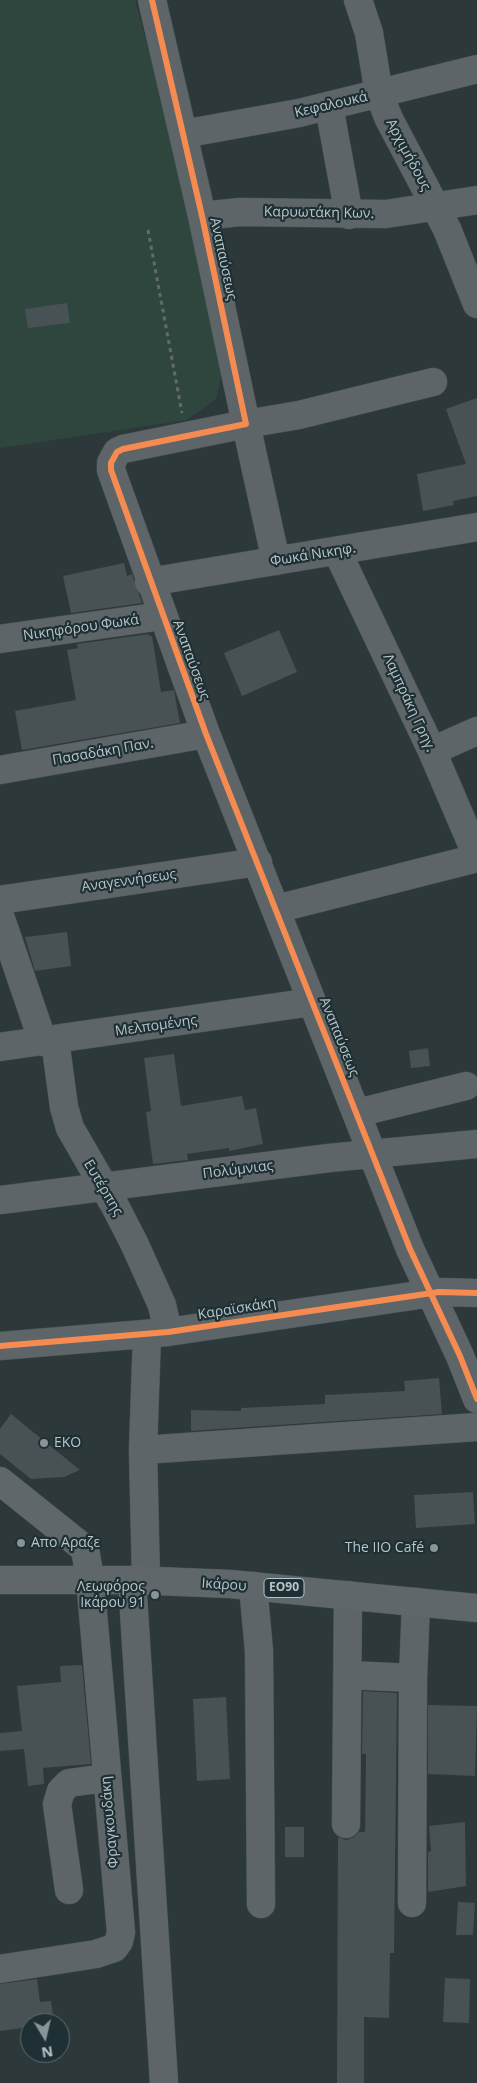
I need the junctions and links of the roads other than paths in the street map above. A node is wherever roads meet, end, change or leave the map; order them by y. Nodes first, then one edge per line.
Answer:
1 (152, 0) edge
2 (358, 0) edge
3 (477, 69) edge
4 (380, 94) junction
5 (329, 106) junction
6 (183, 134) junction
7 (477, 200) edge
8 (436, 206) junction
9 (349, 215) junction
10 (202, 216) junction
11 (477, 304) edge
12 (433, 382) dead end
13 (246, 424) junction
14 (477, 527) edge
15 (337, 551) junction
16 (276, 561) junction
17 (150, 582) junction
18 (162, 616) junction
19 (0, 639) edge
20 (477, 731) edge
21 (206, 734) junction
22 (432, 751) junction
23 (0, 770) edge
24 (477, 858) edge
25 (258, 862) junction
26 (0, 900) edge
27 (276, 909) junction
28 (0, 916) edge
29 (312, 1002) junction
30 (49, 1041) junction
31 (0, 1047) edge
32 (466, 1086) dead end
33 (357, 1113) junction
34 (477, 1144) edge
35 (373, 1154) junction
36 (103, 1187) junction
37 (0, 1200) edge
38 (431, 1292) junction
39 (477, 1293) edge
40 (158, 1333) junction
41 (0, 1346) edge
42 (475, 1389) edge
43 (477, 1427) edge
44 (143, 1450) junction
45 (0, 1481) edge
46 (90, 1579) junction
47 (0, 1580) edge
48 (139, 1580) junction
49 (253, 1586) junction
50 (348, 1595) junction
51 (416, 1602) junction
52 (477, 1608) edge
53 (348, 1675) junction
54 (413, 1678) junction
55 (106, 1778) junction
56 (346, 1824) dead end
57 (69, 1890) dead end
58 (412, 1903) dead end
59 (261, 1904) dead end
60 (0, 1969) edge
61 (164, 2083) edge

1 - 6 street, Αναπαύσεως
2 - 4 street, Αρχιμήδους
3 - 4 street, Κεφαλουκά
4 - 5 street, Κεφαλουκά
4 - 8 street, Αρχιμήδους
5 - 6 street, Κεφαλουκά
5 - 9 street
6 - 10 street, Αναπαύσεως
7 - 8 street, Καρυωτάκη Κων.
8 - 9 street, Καρυωτάκη Κων.
8 - 11 street, Αρχιμήδους
9 - 10 street, Καρυωτάκη Κων.
10 - 13 street, Αναπαύσεως
12 - 13 street
13 - 16 street
13 - 17 street, Αναπαύσεως
14 - 15 street, Φωκά Νικηφ.
15 - 16 street, Φωκά Νικηφ.
15 - 22 street, Λαμπράκη Γρηγ.
16 - 17 street, Φωκά Νικηφ.
17 - 18 street, Αναπαύσεως
18 - 19 street, Νικηφόρου Φωκά
18 - 21 street, Αναπαύσεως
20 - 22 street
21 - 23 street, Πασαδάκη Παν.
21 - 25 street, Αναπαύσεως
22 - 24 street, Λαμπράκη Γρηγ.
24 - 27 street
25 - 26 street, Αναγεννήσεως
25 - 27 street, Αναπαύσεως
27 - 29 street, Αναπαύσεως
28 - 30 street, Ευτέρπης
29 - 30 street, Μελπομένης
29 - 33 street, Αναπαύσεως
30 - 31 street, Μελπομένης
30 - 36 street, Ευτέρπης
32 - 33 street
33 - 35 street, Αναπαύσεως
34 - 35 street, Πολύμνιας
35 - 36 street, Πολύμνιας
35 - 38 street, Αναπαύσεως
36 - 37 street, Πολύμνιας
36 - 40 street, Ευτέρπης
38 - 39 street, Καραϊσκάκη
38 - 40 street, Καραϊσκάκη
38 - 42 street, Αναπαύσεως
40 - 41 street, Καραϊσκάκη
40 - 44 street, Ευτέρπης
43 - 44 street
44 - 48 street, Ευτέρπης
45 - 46 main road
46 - 47 main road, Ικάρου
46 - 48 main road, Ικάρου / ΕΟ90
46 - 55 street, Φραγκουδάκη
48 - 49 main road, Ικάρου / ΕΟ90
48 - 61 street, Ευτέρπης
49 - 50 main road, Ικάρου / ΕΟ90
49 - 59 street
50 - 51 main road, Ικάρου / ΕΟ90
50 - 53 street
51 - 52 main road, Ικάρου / ΕΟ90
51 - 54 street
53 - 54 street
53 - 56 street
54 - 58 street
55 - 57 street
55 - 60 street, Φραγκουδάκη

